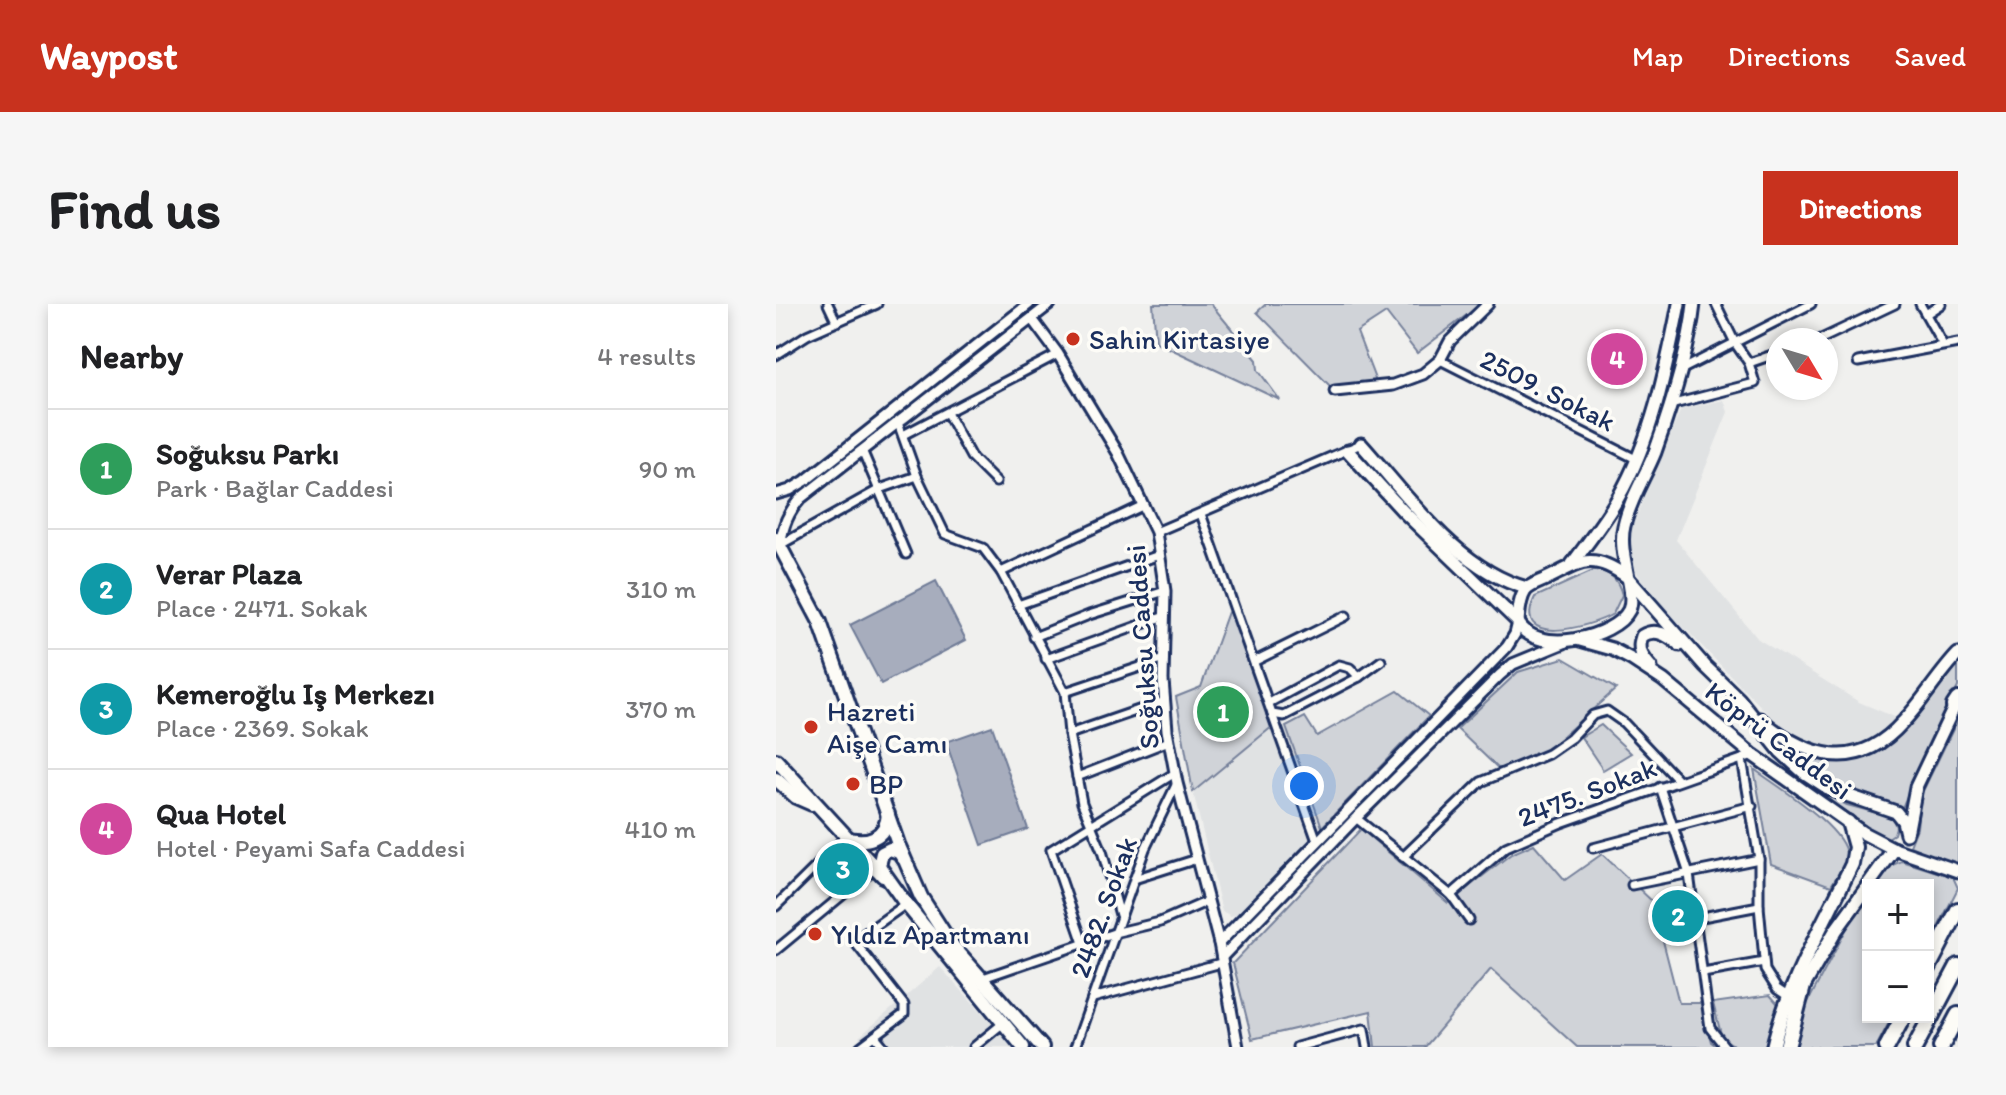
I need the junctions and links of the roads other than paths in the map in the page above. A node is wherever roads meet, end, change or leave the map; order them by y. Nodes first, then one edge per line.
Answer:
1 (828, 304) edge
2 (877, 304) edge
3 (1029, 304) edge
4 (1050, 304) edge
5 (1488, 304) edge
6 (1679, 304) edge
7 (1716, 304) edge
8 (1811, 304) edge
9 (1895, 304) edge
10 (1920, 304) edge
11 (1941, 304) edge
12 (1697, 305) edge
13 (1926, 314) junction
14 (1032, 319) junction
15 (836, 321) junction
16 (1838, 331) edge
17 (1735, 343) junction
18 (1958, 343) edge
19 (1943, 345) junction
20 (1058, 354) junction
21 (776, 355) edge
22 (1766, 357) edge
23 (1440, 360) junction
24 (1858, 362) dead end
25 (1749, 363) junction
26 (1679, 371) junction
27 (1335, 391) dead end
28 (1670, 405) junction
29 (947, 413) junction
30 (898, 423) junction
31 (903, 435) junction
32 (1361, 444) joint
33 (862, 450) junction
34 (1348, 451) junction
35 (1636, 459) junction
36 (917, 476) junction
37 (996, 482) dead end
38 (880, 489) junction
39 (779, 494) edge
40 (1144, 505) junction
41 (791, 509) junction
42 (777, 511) edge
43 (1201, 514) junction
44 (1156, 532) junction
45 (778, 542) edge
46 (906, 554) dead end
47 (1159, 555) junction
48 (1572, 564) junction
49 (1001, 572) junction
50 (1627, 577) junction
51 (1527, 588) junction
52 (1165, 591) junction
53 (1018, 605) junction
54 (1165, 616) junction
55 (1346, 616) dead end
56 (1518, 622) junction
57 (1034, 637) junction
58 (1575, 639) junction
59 (1958, 654) edge
60 (1046, 659) junction
61 (1164, 659) junction
62 (1255, 661) junction
63 (1381, 661) dead end
64 (1705, 666) junction
65 (1359, 677) junction
66 (1663, 680) junction
67 (1065, 692) junction
68 (1739, 699) junction
69 (1165, 701) junction
70 (1957, 701) edge
71 (1269, 703) junction
72 (1272, 714) junction
73 (1069, 734) junction
74 (1169, 741) junction
75 (1747, 757) junction
76 (776, 760) edge
77 (1077, 777) junction
78 (776, 778) edge
79 (1176, 778) junction
80 (795, 780) junction
81 (1678, 780) junction
82 (1660, 787) junction
83 (815, 805) junction
84 (1752, 806) junction
85 (888, 814) junction
86 (1356, 818) junction
87 (1848, 822) junction
88 (1092, 826) junction
89 (1674, 827) junction
90 (1906, 834) junction
91 (845, 838) junction
92 (1317, 841) junction
93 (1593, 848) dead end
94 (1894, 849) junction
95 (1403, 857) junction
96 (1197, 859) junction
97 (1759, 859) junction
98 (905, 861) junction
99 (1852, 864) junction
100 (874, 869) junction
101 (1958, 871) edge
102 (1689, 874) junction
103 (1134, 879) junction
104 (1869, 879) edge
105 (1873, 879) edge
106 (888, 881) junction
107 (1632, 885) dead end
108 (1862, 894) edge
109 (1451, 895) junction
110 (1208, 901) junction
111 (906, 904) junction
112 (776, 906) edge
113 (1759, 906) junction
114 (1958, 910) edge
115 (1120, 915) junction
116 (1697, 918) junction
117 (1469, 920) dead end
118 (1114, 933) junction
119 (1083, 943) junction
120 (1219, 943) junction
121 (776, 950) edge
122 (1934, 956) edge
123 (1221, 960) junction
124 (1764, 962) junction
125 (1958, 966) edge
126 (1703, 973) junction
127 (980, 979) junction
128 (1803, 986) junction
129 (1946, 989) junction
130 (1789, 997) junction
131 (1093, 998) junction
132 (1934, 1003) edge
133 (1958, 1015) edge
134 (1900, 1023) edge
135 (1919, 1023) edge
136 (1002, 1024) junction
137 (875, 1036) junction
138 (860, 1047) edge
139 (884, 1047) edge
140 (974, 1047) edge
141 (1023, 1047) edge
142 (1042, 1047) edge
143 (1075, 1047) edge
144 (1238, 1047) edge
145 (1297, 1047) edge
146 (1367, 1047) edge
147 (1725, 1047) edge
148 (1773, 1047) edge
149 (1780, 1047) edge
150 (1787, 1047) edge
151 (1887, 1047) edge
152 (1904, 1047) edge
153 (1915, 1047) edge
154 (1941, 1047) edge

1 - 15 street
2 - 15 street
3 - 39 street
4 - 14 street
5 - 23 street
6 - 35 main road
7 - 17 street
8 - 17 street
9 - 16 street
10 - 13 street
11 - 13 street
12 - 26 main road
13 - 19 street
14 - 20 street, Soğuksu Caddesi
14 - 30 street
15 - 21 street
17 - 25 street
17 - 26 street
18 - 19 street
19 - 24 street
20 - 29 street
20 - 40 street, Soğuksu Caddesi
22 - 25 street
23 - 27 street
23 - 35 street, 2509. Sokak
25 - 28 street
26 - 28 main road
28 - 50 main road
29 - 31 street
29 - 37 street
30 - 31 street
30 - 33 street
31 - 36 street
32 - 34 street
32 - 51 main road
33 - 38 street
33 - 41 street
34 - 43 street
34 - 56 main road
35 - 48 main road
36 - 38 street
36 - 49 street
38 - 45 street
38 - 46 street
40 - 44 street, Soğuksu Caddesi
40 - 49 street
41 - 42 street
41 - 45 street
43 - 44 street
43 - 62 street
44 - 47 street, Soğuksu Caddesi
45 - 85 main road
47 - 52 street, Soğuksu Caddesi
47 - 53 street
48 - 50 main road
48 - 51 main road
49 - 53 street
50 - 58 main road
50 - 64 main road, Köprü Caddesi
51 - 56 main road
52 - 54 street, Soğuksu Caddesi
52 - 57 street
53 - 57 street
54 - 60 street
54 - 61 street, Soğuksu Caddesi
55 - 62 street
56 - 58 main road
56 - 92 street
57 - 60 street
58 - 66 main road, Köprü Caddesi
58 - 86 street
59 - 68 main road
60 - 67 street
61 - 67 street
61 - 69 street, Soğuksu Caddesi
62 - 71 street
63 - 65 street
64 - 66 main road
64 - 68 main road, Köprü Caddesi
65 - 71 street
65 - 72 street
66 - 75 main road, Köprü Caddesi
67 - 73 street
68 - 90 main road, Köprü Caddesi
69 - 73 street
69 - 74 street, Soğuksu Caddesi
70 - 90 main road
71 - 72 street
72 - 92 street
73 - 77 street
74 - 77 street
74 - 79 street, Soğuksu Caddesi
75 - 81 street, 2475. Sokak
75 - 84 street
75 - 87 main road, Köprü Caddesi
76 - 80 main road
77 - 88 street
78 - 80 main road
78 - 83 main road
79 - 88 street
79 - 96 street, Soğuksu Caddesi
79 - 103 street, 2482. Sokak
80 - 83 main road
81 - 82 street, 2475. Sokak
81 - 95 street
82 - 89 street
82 - 109 street, 2475. Sokak
83 - 91 main road
84 - 89 street
84 - 97 street
85 - 91 main road
85 - 98 main road
86 - 95 street
86 - 123 street
87 - 94 main road, Köprü Caddesi
87 - 99 main road
88 - 115 street
88 - 119 street
89 - 93 street
89 - 102 street
90 - 94 main road
91 - 100 main road
91 - 112 street
92 - 120 street
94 - 101 main road, Köprü Caddesi
94 - 105 main road
95 - 109 street
96 - 103 street
96 - 110 street, Soğuksu Caddesi
97 - 102 street
97 - 113 street
98 - 106 main road
98 - 127 main road
99 - 104 main road
99 - 130 main road
100 - 106 main road
100 - 121 street
102 - 107 street
102 - 116 street
103 - 115 street, 2482. Sokak
106 - 111 main road
108 - 128 main road
109 - 117 street
110 - 118 street
110 - 120 street, Soğuksu Caddesi
111 - 136 main road
111 - 137 street
113 - 116 street
113 - 124 street
114 - 122 highway
115 - 118 street, 2482. Sokak
116 - 126 street
118 - 119 street
118 - 131 street, 2482. Sokak
119 - 127 street
120 - 123 street, Soğuksu Caddesi
123 - 131 street
123 - 144 street, Soğuksu Caddesi
124 - 126 street
124 - 130 street
125 - 129 highway
126 - 147 street
127 - 142 main road
128 - 149 main road
128 - 150 highway
129 - 132 highway
129 - 153 highway
130 - 148 main road
131 - 143 street, 2482. Sokak
133 - 154 highway
134 - 151 highway
135 - 152 highway
136 - 140 street
136 - 141 main road
137 - 138 street
137 - 139 street
145 - 146 street

